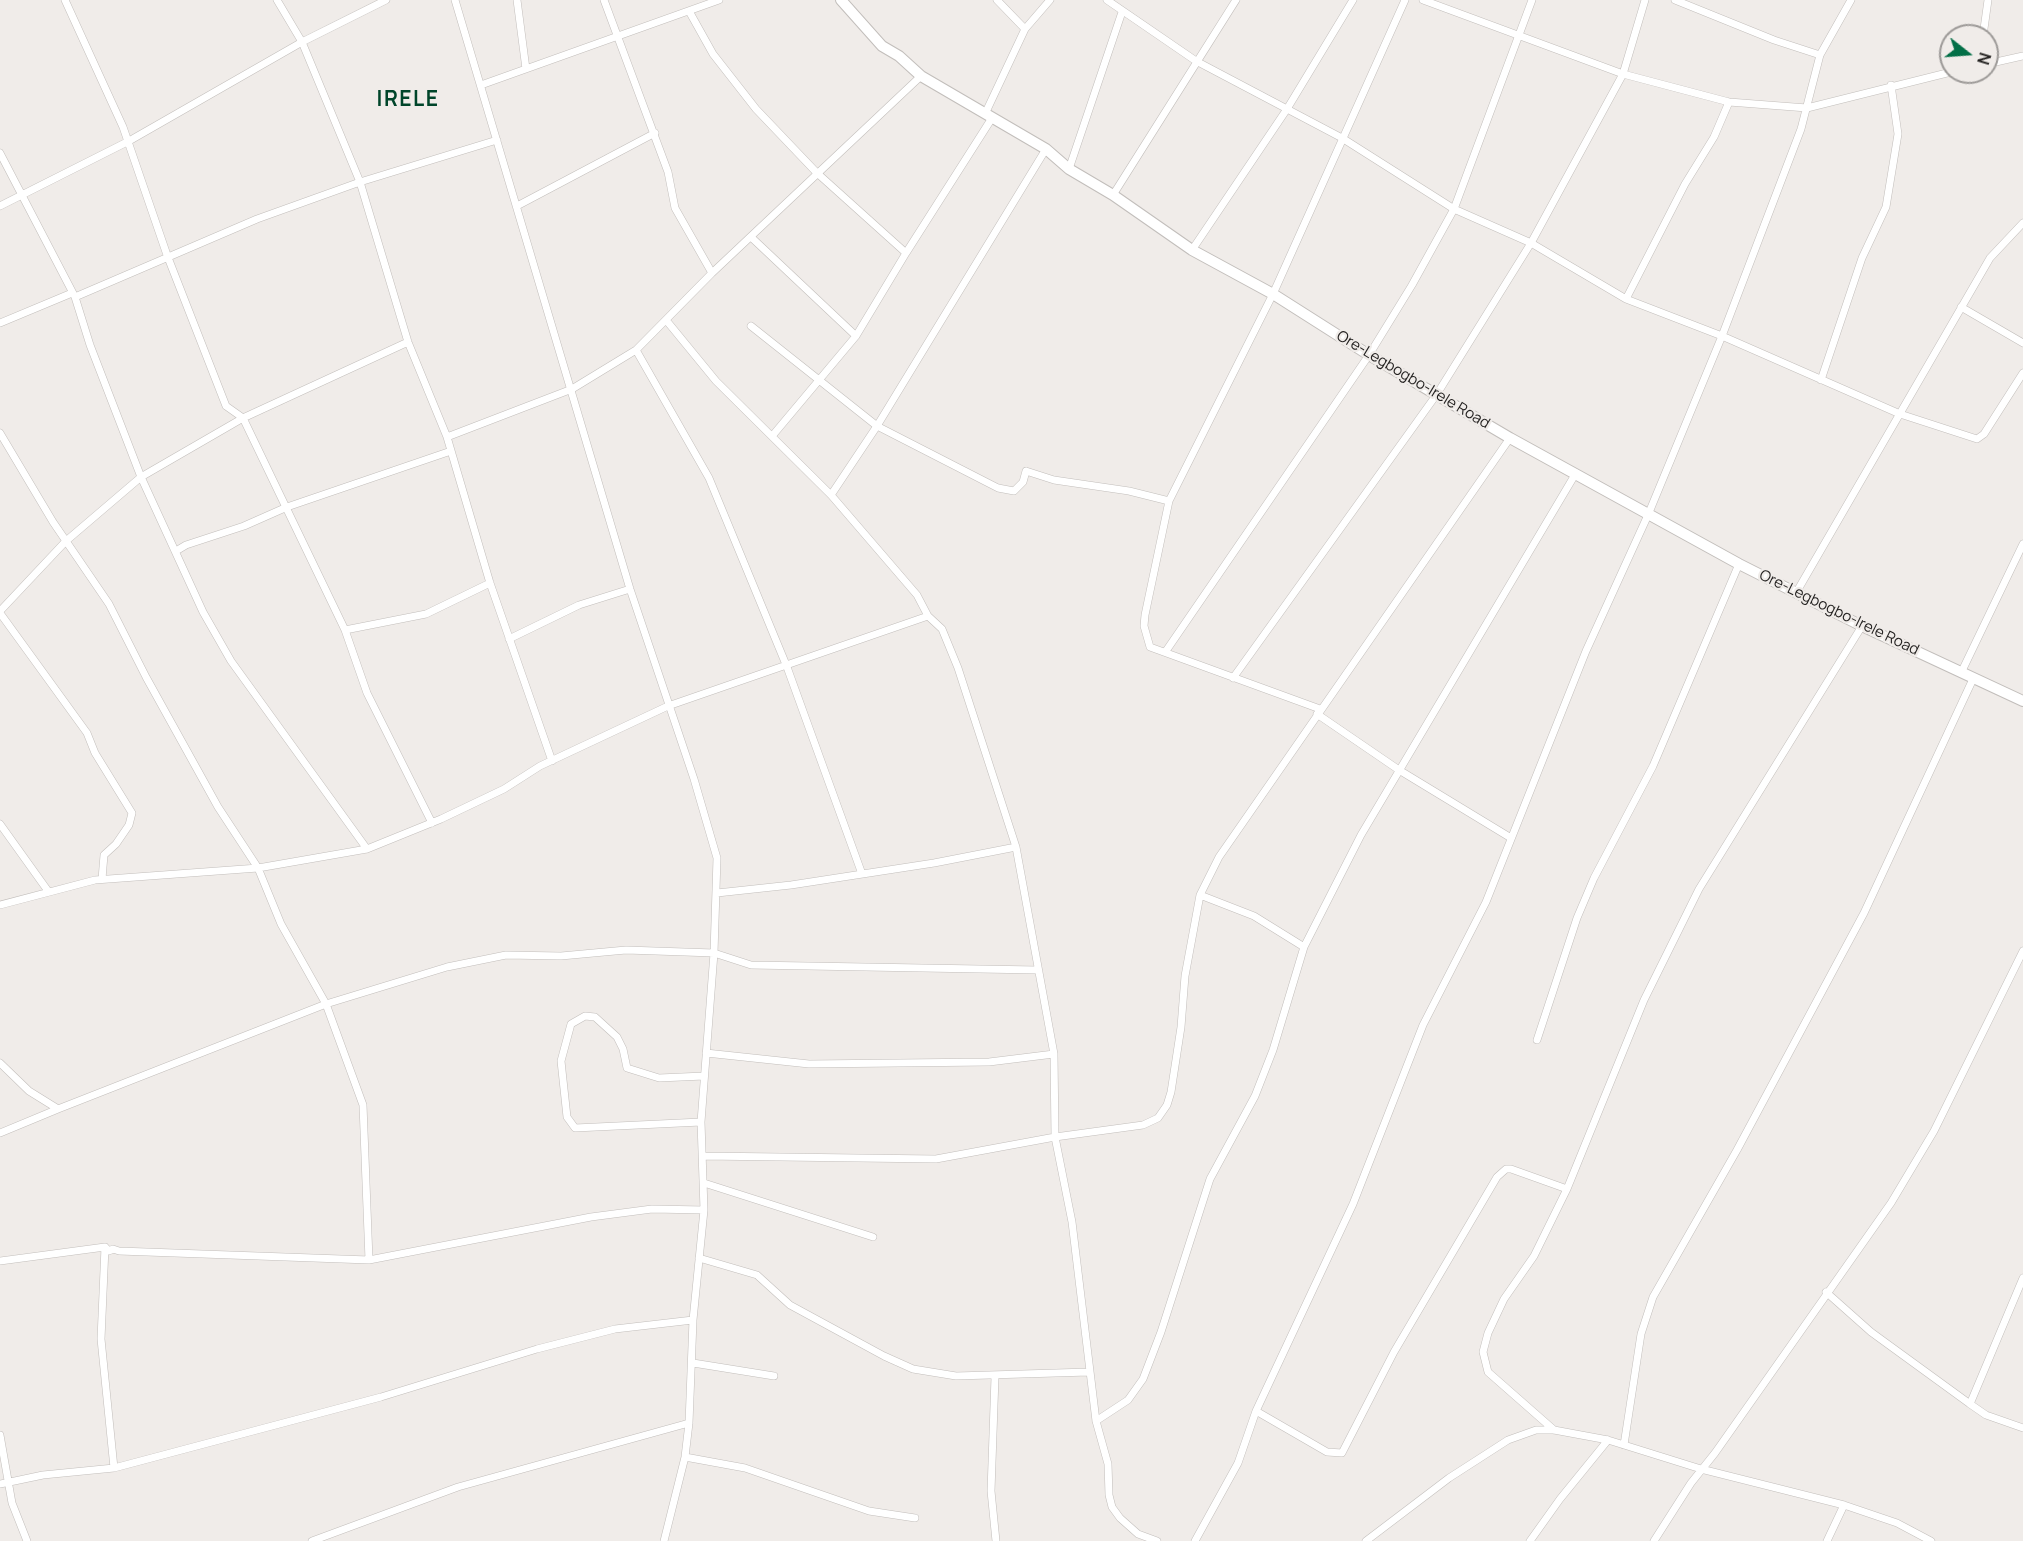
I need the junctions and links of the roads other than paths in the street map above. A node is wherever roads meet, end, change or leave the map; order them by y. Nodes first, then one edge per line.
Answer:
1 (65, 0) edge
2 (277, 0) edge
3 (386, 0) edge
4 (455, 0) edge
5 (517, 0) edge
6 (604, 0) edge
7 (719, 0) edge
8 (841, 0) edge
9 (997, 0) edge
10 (1050, 0) edge
11 (1107, 0) edge
12 (1236, 0) edge
13 (1353, 0) edge
14 (1405, 0) edge
15 (1423, 0) edge
16 (1532, 0) edge
17 (1645, 0) edge
18 (1675, 0) edge
19 (1851, 0) edge
20 (1988, 0) edge
21 (689, 11) junction
22 (1122, 12) junction
23 (1985, 24) edge
24 (1025, 29) junction
25 (615, 35) junction
26 (1518, 36) junction
27 (302, 42) junction
28 (1820, 55) junction
29 (2023, 56) edge
30 (1196, 61) junction
31 (1999, 61) edge
32 (526, 69) junction
33 (1623, 74) junction
34 (1939, 75) edge
35 (921, 76) junction
36 (481, 85) junction
37 (1891, 86) junction
38 (1729, 102) junction
39 (1807, 108) junction
40 (1287, 109) junction
41 (989, 116) junction
42 (655, 133) junction
43 (1342, 138) junction
44 (497, 140) junction
45 (129, 141) junction
46 (1046, 149) junction
47 (0, 153) edge
48 (1069, 169) junction
49 (817, 173) junction
50 (360, 182) junction
51 (21, 194) junction
52 (1113, 195) junction
53 (0, 206) edge
54 (518, 206) junction
55 (1454, 209) junction
56 (2023, 223) edge
57 (751, 237) junction
58 (1531, 243) junction
59 (1192, 250) junction
60 (906, 253) junction
61 (167, 255) junction
62 (712, 273) junction
63 (1273, 294) junction
64 (73, 295) junction
65 (1626, 299) junction
66 (1961, 307) junction
67 (666, 320) junction
68 (0, 323) edge
69 (751, 326) dead end
70 (856, 336) junction
71 (1722, 336) junction
72 (408, 342) junction
73 (2023, 343) edge
74 (636, 350) junction
75 (1369, 355) junction
76 (2023, 373) edge
77 (821, 380) junction
78 (1821, 380) junction
79 (572, 389) junction
80 (1437, 394) junction
81 (1900, 414) junction
82 (243, 418) junction
83 (876, 426) junction
84 (0, 433) edge
85 (773, 435) junction
86 (447, 437) junction
87 (1510, 438) junction
88 (451, 451) junction
89 (1576, 473) junction
90 (141, 477) junction
91 (831, 495) junction
92 (1169, 501) junction
93 (286, 507) junction
94 (1648, 515) junction
95 (66, 541) junction
96 (2023, 544) edge
97 (176, 552) junction
98 (1739, 564) junction
99 (490, 583) junction
100 (630, 589) junction
101 (1796, 593) junction
102 (0, 612) edge
103 (928, 616) junction
104 (1862, 626) junction
105 (345, 630) junction
106 (508, 639) junction
107 (1166, 651) junction
108 (786, 667) junction
109 (1961, 673) junction
110 (1233, 678) junction
111 (1973, 679) junction
112 (2023, 701) edge
113 (668, 706) junction
114 (1318, 711) junction
115 (552, 760) junction
116 (1399, 770) junction
117 (432, 823) junction
118 (0, 824) edge
119 (1511, 838) junction
120 (1016, 847) junction
121 (367, 849) junction
122 (258, 868) junction
123 (862, 874) junction
124 (102, 879) junction
125 (48, 891) junction
126 (717, 893) junction
127 (1200, 896) junction
128 (0, 905) edge
129 (1304, 947) junction
130 (2023, 951) edge
131 (714, 953) junction
132 (1037, 970) junction
133 (326, 1005) junction
134 (1537, 1040) dead end
135 (706, 1053) junction
136 (1054, 1054) junction
137 (0, 1063) edge
138 (704, 1076) junction
139 (58, 1109) junction
140 (701, 1122) junction
141 (0, 1133) edge
142 (1055, 1137) junction
143 (703, 1156) junction
144 (704, 1183) junction
145 (1567, 1189) junction
146 (704, 1210) junction
147 (873, 1237) dead end
148 (105, 1247) junction
149 (699, 1258) junction
150 (369, 1260) junction
151 (0, 1261) edge
152 (2023, 1278) edge
153 (1827, 1292) junction
154 (693, 1320) junction
155 (693, 1363) junction
156 (1089, 1372) junction
157 (774, 1376) dead end
158 (995, 1377) junction
159 (1970, 1404) junction
160 (1256, 1411) junction
161 (1096, 1420) junction
162 (689, 1423) junction
163 (2023, 1428) edge
164 (1554, 1430) junction
165 (0, 1435) edge
166 (1608, 1440) junction
167 (1624, 1445) junction
168 (686, 1457) junction
169 (114, 1468) junction
170 (1701, 1469) junction
171 (8, 1482) junction
172 (0, 1484) edge
173 (1844, 1505) junction
174 (915, 1518) dead end
175 (1920, 1538) edge
176 (27, 1541) edge
177 (312, 1541) edge
178 (664, 1541) edge
179 (996, 1541) edge
180 (1157, 1541) edge
181 (1195, 1541) edge
182 (1366, 1541) edge
183 (1530, 1541) edge
184 (1654, 1541) edge
185 (1827, 1541) edge
186 (1931, 1541) edge

1 - 45 street
2 - 27 street
3 - 27 street
4 - 36 street
5 - 32 street
6 - 25 street
7 - 21 street
8 - 35 main road, Ore-Legbogbo-Irele Road
9 - 24 street
10 - 24 street
11 - 22 street
12 - 30 street
13 - 40 street
14 - 43 street
15 - 26 street
16 - 26 street
17 - 33 street
18 - 28 street
19 - 28 street
20 - 23 street
21 - 25 street
21 - 49 street
22 - 30 street
22 - 48 street
24 - 41 street
25 - 32 street
25 - 42 street
26 - 33 street
26 - 55 street
27 - 45 street
27 - 50 street
28 - 39 street
29 - 31 street
30 - 40 street
30 - 52 street
32 - 36 street
33 - 38 street
33 - 58 street
34 - 37 street
35 - 41 main road, Ore-Legbogbo-Irele Road
35 - 49 street
36 - 44 street
37 - 39 street
37 - 78 street
38 - 39 street
38 - 65 street
39 - 71 street
40 - 43 street
40 - 59 street
41 - 46 main road, Ore-Legbogbo-Irele Road
41 - 60 street
42 - 54 street
42 - 62 street
43 - 55 street
43 - 63 street
44 - 50 street
44 - 54 street
45 - 51 street
45 - 61 street
46 - 48 main road, Ore-Legbogbo-Irele Road
46 - 83 street
47 - 51 street
48 - 52 main road, Ore-Legbogbo-Irele Road
49 - 57 street
49 - 60 street
50 - 61 street
50 - 72 street
51 - 53 street
51 - 64 street
52 - 59 main road, Ore-Legbogbo-Irele Road
54 - 79 street
55 - 58 street
55 - 75 street
56 - 66 street
57 - 62 street
57 - 70 street
58 - 65 street
58 - 80 street
59 - 63 main road, Ore-Legbogbo-Irele Road
60 - 70 street
61 - 64 street
61 - 82 street
62 - 67 street
63 - 75 main road, Ore-Legbogbo-Irele Road
63 - 92 street
64 - 68 street
64 - 90 street
65 - 71 street
66 - 73 street
66 - 81 street
67 - 74 street
67 - 85 street
69 - 77 street
70 - 77 street
71 - 78 street
71 - 94 street
72 - 82 street
72 - 86 street
74 - 79 street
74 - 108 street
75 - 80 main road, Ore-Legbogbo-Irele Road
75 - 107 street
76 - 81 street
77 - 83 street
77 - 85 street
78 - 81 street
79 - 86 street
79 - 100 street
80 - 87 main road, Ore-Legbogbo-Irele Road
80 - 110 street
81 - 101 street
82 - 90 street
82 - 93 street
83 - 91 street
83 - 92 street
84 - 95 street
85 - 91 street
86 - 88 street
87 - 89 main road, Ore-Legbogbo-Irele Road
87 - 114 street
88 - 93 street
88 - 99 street
89 - 94 main road, Ore-Legbogbo-Irele Road
89 - 116 street
90 - 95 street
90 - 97 street
91 - 103 street
92 - 107 street
93 - 97 street
93 - 105 street
94 - 98 main road, Ore-Legbogbo-Irele Road
94 - 119 street
95 - 102 street
95 - 122 street
96 - 109 street
97 - 121 street
98 - 101 main road, Ore-Legbogbo-Irele Road
98 - 134 street
99 - 105 street
99 - 106 street
100 - 106 street
100 - 113 street
101 - 104 main road, Ore-Legbogbo-Irele Road
102 - 124 street
103 - 108 street
103 - 120 street
104 - 109 main road, Ore-Legbogbo-Irele Road
104 - 145 street
105 - 117 street
106 - 115 street
107 - 110 street
108 - 113 street
108 - 123 street
109 - 111 main road, Ore-Legbogbo-Irele Road
110 - 114 street
111 - 112 main road, Ore-Legbogbo-Irele Road
111 - 167 street
113 - 115 street
113 - 126 street
114 - 116 street
114 - 127 street
115 - 117 street
116 - 119 street
116 - 129 street
117 - 121 street
118 - 125 street
119 - 160 street
120 - 123 street
120 - 132 street
121 - 122 street
122 - 124 street
122 - 133 street
123 - 126 street
124 - 125 street
125 - 128 street
126 - 131 street
127 - 129 street
127 - 142 street
129 - 161 street
130 - 153 street
131 - 132 street
131 - 133 street
131 - 135 street
132 - 136 street
133 - 139 street
133 - 150 street
135 - 136 street
135 - 138 street
136 - 142 street
137 - 139 street
138 - 140 street
138 - 140 street
139 - 141 street
140 - 143 street
142 - 143 street
142 - 156 street
143 - 144 street
144 - 146 street
144 - 147 street
145 - 160 street
145 - 164 street
146 - 149 street
146 - 150 street
148 - 150 street
148 - 151 street
148 - 169 street
149 - 154 street
149 - 158 street
152 - 159 street
153 - 159 street
153 - 170 street
154 - 155 street
154 - 169 street
155 - 157 street
155 - 162 street
156 - 158 street
156 - 161 street
158 - 179 street
159 - 163 street
160 - 181 street
161 - 180 street
162 - 168 street
162 - 177 street
164 - 166 street
164 - 182 street
165 - 171 street
166 - 167 street
166 - 183 street
167 - 170 street
168 - 174 street
168 - 178 street
169 - 171 street
170 - 173 street
170 - 184 street
171 - 172 street
171 - 176 street
173 - 175 street
173 - 185 street
175 - 186 street

